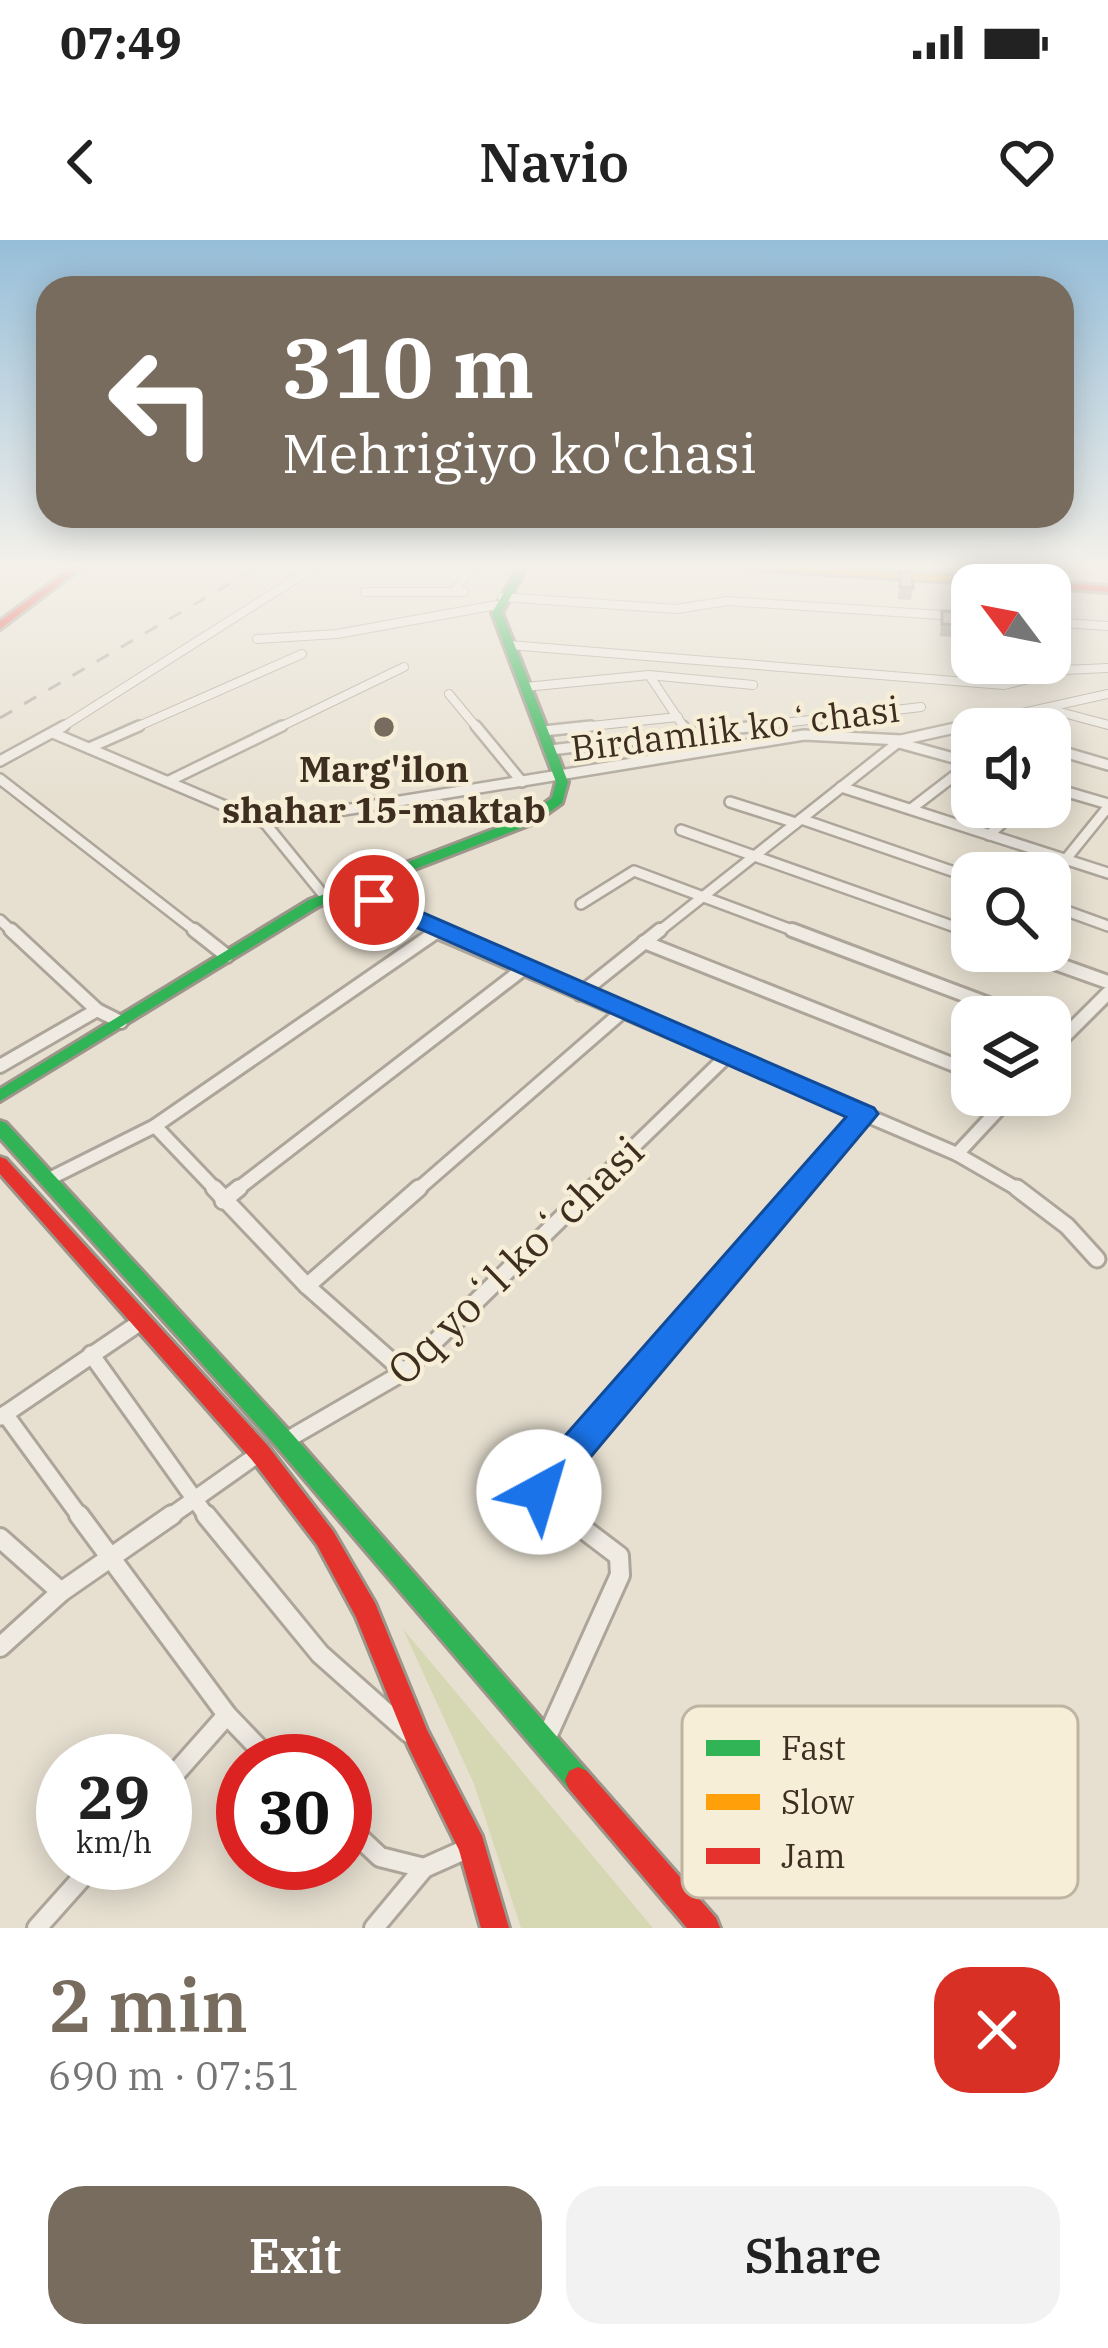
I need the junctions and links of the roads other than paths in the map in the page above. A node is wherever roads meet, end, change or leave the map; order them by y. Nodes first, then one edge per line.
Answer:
1 (192, 645) edge
2 (509, 646) joint
3 (302, 654) dead end
4 (404, 667) dead end
5 (1108, 668) edge
6 (1071, 670) edge
7 (649, 675) junction
8 (951, 681) edge
9 (753, 685) dead end
10 (525, 687) junction
11 (449, 694) dead end
12 (1108, 694) edge
13 (1039, 706) junction
14 (921, 707) dead end
15 (1030, 708) edge
16 (678, 718) junction
17 (1108, 725) edge
18 (951, 726) edge
19 (542, 731) junction
20 (52, 734) junction
21 (688, 734) junction
22 (899, 741) junction
23 (89, 748) junction
24 (550, 750) junction
25 (1071, 754) edge
26 (951, 757) edge
27 (0, 760) edge
28 (1108, 765) edge
29 (560, 776) junction
30 (951, 778) edge
31 (0, 779) edge
32 (169, 781) junction
33 (522, 782) junction
34 (841, 787) junction
35 (1071, 794) edge
36 (730, 802) dead end
37 (1108, 806) edge
38 (911, 809) junction
39 (798, 821) junction
40 (265, 823) junction
41 (997, 828) edge
42 (681, 830) dead end
43 (989, 835) junction
44 (1044, 852) edge
45 (1071, 853) edge
46 (755, 856) junction
47 (1071, 861) edge
48 (951, 871) edge
49 (1108, 873) edge
50 (352, 888) junction
51 (326, 898) junction
52 (702, 898) junction
53 (581, 904) dead end
54 (1071, 913) edge
55 (0, 920) edge
56 (951, 926) edge
57 (1108, 926) edge
58 (436, 932) junction
59 (644, 942) junction
60 (227, 956) junction
61 (523, 969) junction
62 (1071, 969) edge
63 (1108, 982) edge
64 (1108, 993) edge
65 (580, 994) junction
66 (966, 996) edge
67 (98, 1010) junction
68 (622, 1012) junction
69 (121, 1022) junction
70 (1071, 1028) edge
71 (728, 1055) junction
72 (951, 1064) edge
73 (0, 1066) edge
74 (0, 1096) edge
75 (864, 1114) junction
76 (992, 1116) edge
77 (0, 1126) edge
78 (155, 1126) junction
79 (957, 1154) junction
80 (0, 1163) edge
81 (51, 1178) junction
82 (223, 1201) junction
83 (1097, 1259) dead end
84 (307, 1286) junction
85 (142, 1321) junction
86 (91, 1354) junction
87 (404, 1372) junction
88 (3, 1416) edge
89 (285, 1441) junction
90 (260, 1453) junction
91 (197, 1499) junction
92 (0, 1538) edge
93 (110, 1560) junction
94 (61, 1592) junction
95 (0, 1647) edge
96 (227, 1715) junction
97 (245, 1734) edge
98 (418, 1739) junction
99 (545, 1740) junction
100 (192, 1755) edge
101 (472, 1846) junction
102 (372, 1849) edge
103 (424, 1868) junction
104 (71, 1890) edge
105 (37, 1928) edge
106 (374, 1928) edge
107 (495, 1928) edge
108 (706, 1928) edge

1 - 20 street
2 - 8 street
2 - 10 main road
3 - 23 street
4 - 32 street
5 - 6 street
7 - 9 street
7 - 10 street
7 - 16 street
10 - 19 main road
11 - 33 street
12 - 13 street
13 - 15 street
13 - 17 street
14 - 21 street, Birdamlik koʻchasi
16 - 19 street
16 - 21 street
18 - 22 street
19 - 24 main road
20 - 23 street
20 - 27 street
21 - 24 street, Birdamlik koʻchasi
22 - 26 street
22 - 29 street
22 - 34 street
23 - 32 street
24 - 29 main road
25 - 28 street
29 - 33 street
29 - 50 main road
30 - 38 street
31 - 60 street
32 - 40 street
33 - 40 street
34 - 38 street
34 - 39 street
35 - 37 street
36 - 39 street
37 - 45 street
38 - 43 street
39 - 46 street
39 - 48 street
40 - 51 street
41 - 43 street
42 - 46 street
43 - 44 street
46 - 52 street
46 - 56 street
47 - 49 street
50 - 51 main road
50 - 58 street
51 - 60 main road
52 - 53 street
52 - 59 street
52 - 66 street
54 - 57 street
55 - 67 street
58 - 61 street
58 - 78 street
59 - 65 street
59 - 72 street
60 - 69 main road
61 - 65 street
61 - 82 street
62 - 63 street
64 - 70 street
65 - 68 street
67 - 69 street
67 - 73 street
68 - 71 street
68 - 84 street
69 - 74 main road
71 - 75 street
71 - 87 street, Oq yoʻl koʻchasi
75 - 79 street
75 - 99 street
76 - 79 street
77 - 81 main road
78 - 81 street
78 - 82 street
79 - 83 street
80 - 85 main road
81 - 89 main road
82 - 84 street
84 - 87 street
85 - 86 street
85 - 90 main road
86 - 88 street
86 - 91 street
87 - 89 street, Oq yoʻl koʻchasi
88 - 93 street
89 - 99 main road
90 - 91 street
90 - 98 main road
91 - 93 street
91 - 98 street
92 - 94 street
93 - 94 street
93 - 96 street
94 - 95 street
96 - 97 street
96 - 100 street
98 - 101 main road
99 - 108 main road
101 - 103 street
101 - 107 main road
102 - 103 street
103 - 106 street
104 - 105 street

